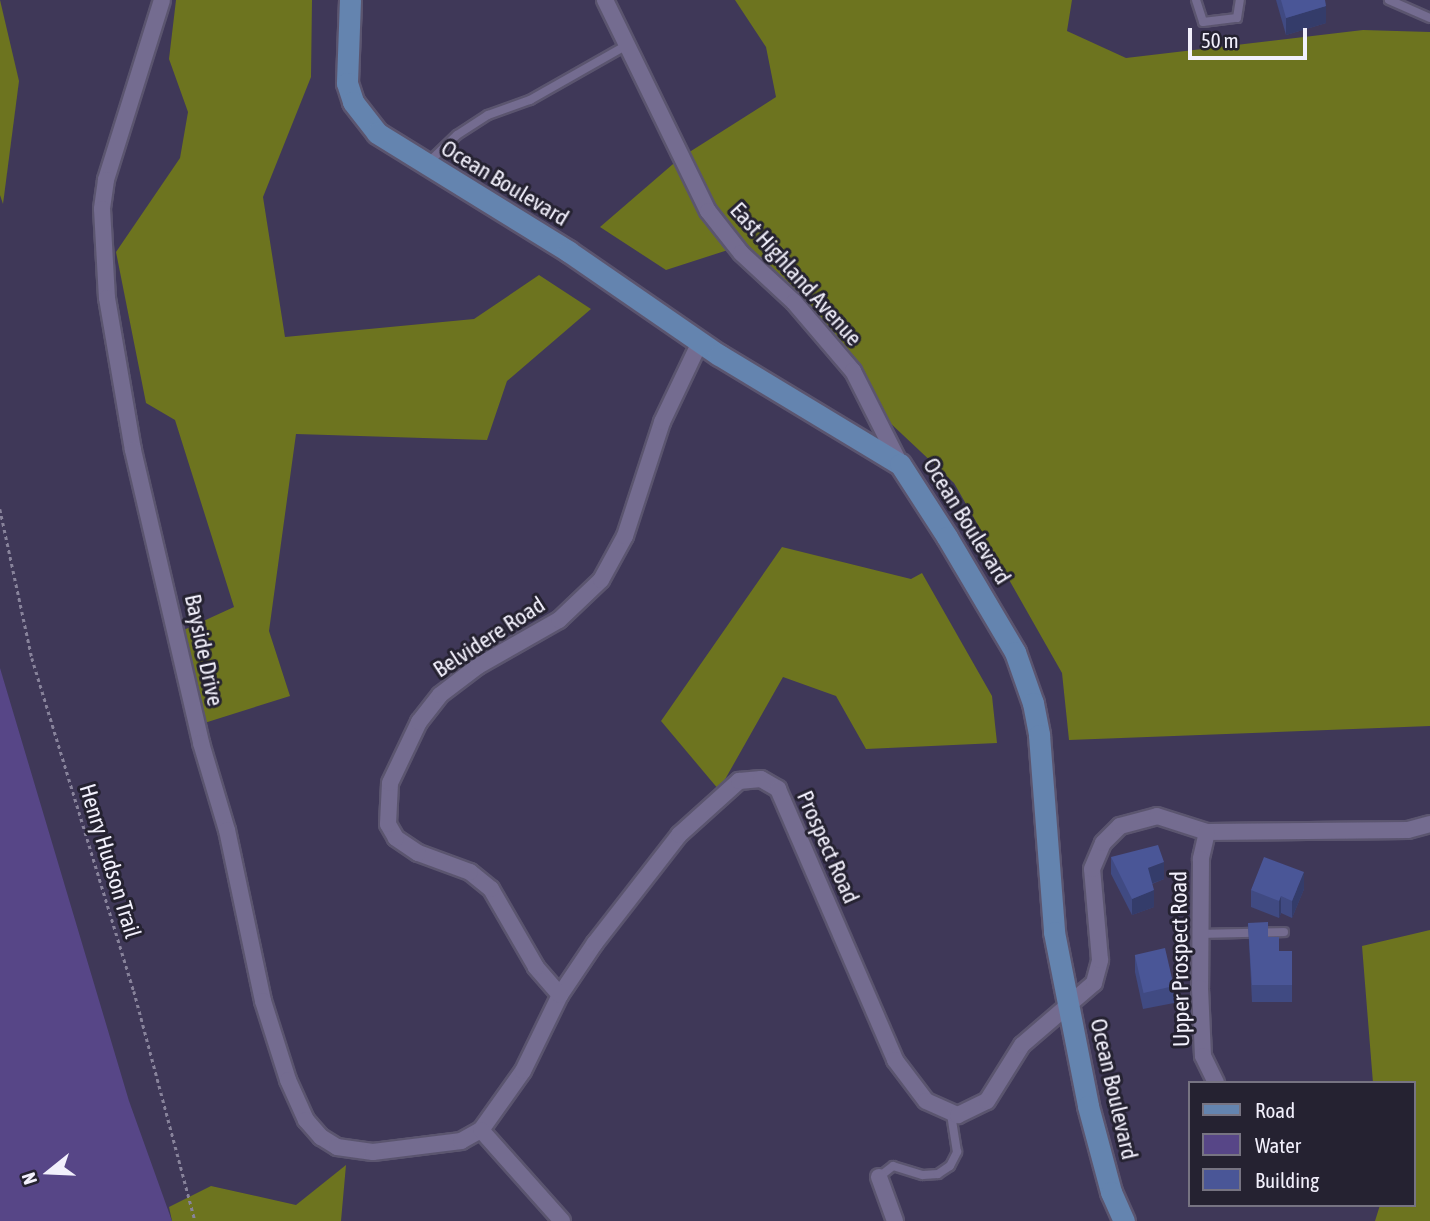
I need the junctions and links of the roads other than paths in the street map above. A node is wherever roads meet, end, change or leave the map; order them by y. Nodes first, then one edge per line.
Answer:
1 (162, 0) edge
2 (350, 0) edge
3 (605, 0) edge
4 (1196, 0) edge
5 (1240, 0) edge
6 (1389, 0) edge
7 (1430, 18) edge
8 (627, 45) junction
9 (425, 166) junction
10 (700, 342) junction
11 (900, 464) junction
12 (1430, 824) edge
13 (1207, 832) junction
14 (1284, 932) dead end
15 (1202, 934) junction
16 (560, 995) junction
17 (1069, 1005) junction
18 (1215, 1081) edge
19 (951, 1113) junction
20 (481, 1130) junction
21 (879, 1177) joint
22 (562, 1221) edge
23 (895, 1221) edge
24 (1124, 1221) edge

1 - 20 street, Bayside Drive
2 - 9 street, Ocean Boulevard
3 - 8 street, East Highland Avenue
4 - 5 lane
6 - 7 lane
8 - 9 lane
8 - 11 street, East Highland Avenue
9 - 10 street, Ocean Boulevard
10 - 11 street, Ocean Boulevard
10 - 16 street, Belvidere Road
11 - 17 street, Ocean Boulevard
12 - 13 street
13 - 15 street, Upper Prospect Road
13 - 17 street
14 - 15 lane
15 - 18 street, Upper Prospect Road
16 - 19 street, Prospect Road
16 - 20 street, Prospect Road
17 - 19 street
17 - 24 street, Ocean Boulevard
19 - 21 lane
20 - 22 street
21 - 23 street

